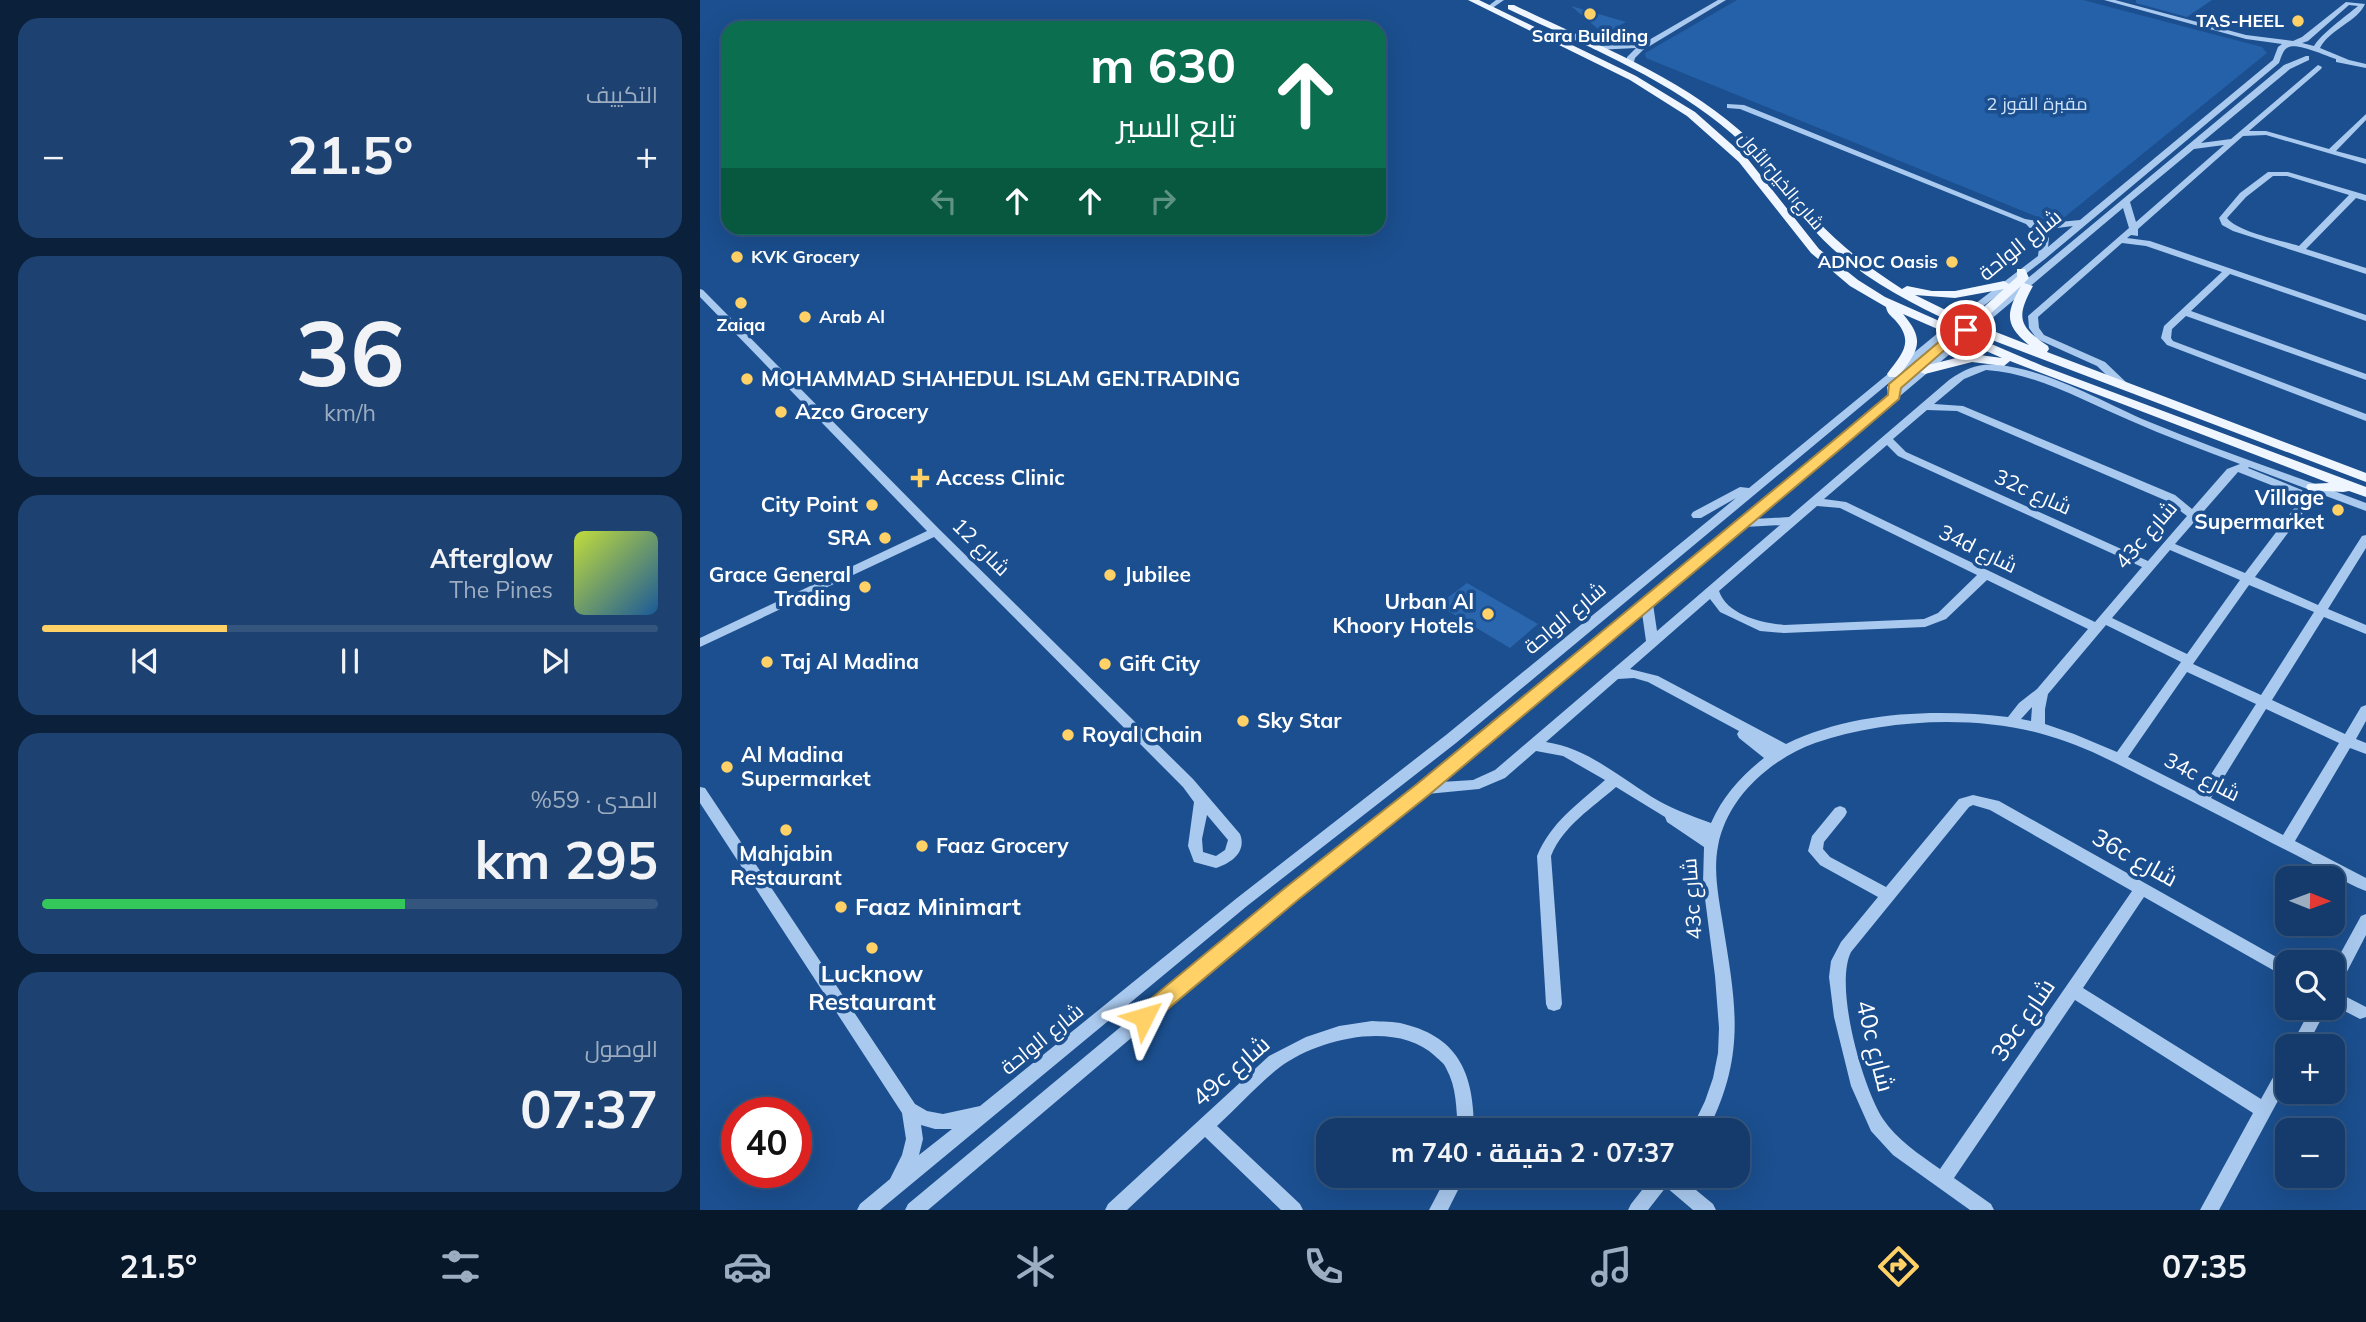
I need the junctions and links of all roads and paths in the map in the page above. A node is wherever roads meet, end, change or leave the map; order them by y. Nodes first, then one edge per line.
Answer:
1 (1520, 0) edge
2 (1723, 0) edge
3 (2107, 0) edge
4 (2339, 0) edge
5 (1489, 2) edge
6 (2124, 2) edge
7 (2341, 9) junction
8 (2366, 9) edge
9 (2353, 14) junction
10 (1533, 17) junction
11 (1563, 32) junction
12 (1644, 46) junction
13 (2287, 47) junction
14 (1597, 48) junction
15 (2314, 54) junction
16 (1630, 64) junction
17 (2366, 66) edge
18 (2318, 67) dead end
19 (2262, 88) junction
20 (2285, 95) junction
21 (2249, 99) junction
22 (1730, 106) dead end
23 (2366, 117) edge
24 (2256, 122) junction
25 (2273, 135) junction
26 (2238, 137) junction
27 (2191, 148) junction
28 (2330, 152) junction
29 (2366, 162) edge
30 (2354, 195) junction
31 (2366, 198) edge
32 (2126, 202) junction
33 (2024, 221) junction
34 (2080, 223) junction
35 (2132, 230) junction
36 (2120, 240) junction
37 (2147, 243) junction
38 (2300, 250) junction
39 (2042, 257) junction
40 (2228, 271) junction
41 (2366, 271) edge
42 (2021, 272) junction
43 (1880, 280) junction
44 (2004, 285) junction
45 (2027, 286) junction
46 (700, 292) edge
47 (1876, 296) junction
48 (2366, 306) edge
49 (2185, 312) junction
50 (2362, 317) edge
51 (1961, 330) junction
52 (2068, 365) junction
53 (2038, 369) junction
54 (1925, 370) junction
55 (2082, 371) junction
56 (1894, 374) junction
57 (2366, 377) edge
58 (2125, 387) junction
59 (1945, 390) junction
60 (1894, 396) junction
61 (1924, 407) junction
62 (1959, 408) junction
63 (2366, 418) edge
64 (2169, 420) junction
65 (2181, 436) junction
66 (1887, 439) junction
67 (2216, 450) junction
68 (1873, 452) junction
69 (1902, 454) junction
70 (2259, 466) junction
71 (2234, 470) junction
72 (1775, 472) junction
73 (2363, 486) edge
74 (2314, 487) junction
75 (1830, 489) junction
76 (2171, 498) junction
77 (2205, 501) junction
78 (1816, 502) junction
79 (1842, 505) junction
80 (2366, 507) edge
81 (2193, 515) junction
82 (1697, 516) dead end
83 (1794, 521) junction
84 (1742, 523) junction
85 (935, 532) junction
86 (2366, 539) edge
87 (2168, 545) junction
88 (2149, 566) junction
89 (1985, 575) junction
90 (2247, 579) junction
91 (1713, 590) junction
92 (1647, 602) junction
93 (1724, 609) junction
94 (1690, 610) junction
95 (2321, 611) junction
96 (2100, 624) junction
97 (2366, 630) edge
98 (1652, 641) junction
99 (700, 643) edge
100 (1637, 655) junction
101 (2187, 663) junction
102 (1614, 675) junction
103 (1653, 679) junction
104 (2042, 692) junction
105 (2263, 702) junction
106 (2366, 709) edge
107 (2012, 722) junction
108 (1557, 724) junction
109 (2038, 728) junction
110 (2348, 741) junction
111 (1533, 744) junction
112 (2366, 749) edge
113 (1779, 753) junction
114 (1573, 754) junction
115 (2119, 759) junction
116 (1615, 780) junction
117 (1424, 789) junction
118 (700, 792) edge
119 (2202, 800) junction
120 (1203, 803) dead end
121 (1958, 809) joint
122 (1840, 813) dead end
123 (1714, 838) junction
124 (2286, 844) junction
125 (2366, 885) edge
126 (2143, 888) junction
127 (1888, 895) junction
128 (2366, 920) edge
129 (2345, 959) edge
130 (2275, 964) edge
131 (2073, 990) junction
132 (1554, 1004) dead end
133 (2345, 1004) edge
134 (2360, 1012) dead end
135 (2275, 1091) edge
136 (994, 1106) junction
137 (909, 1110) junction
138 (2265, 1111) junction
139 (1466, 1118) edge
140 (1707, 1118) edge
141 (1205, 1126) junction
142 (1943, 1179) junction
143 (894, 1187) junction
144 (1450, 1188) edge
145 (1655, 1188) edge
146 (1680, 1188) edge
147 (866, 1210) edge
148 (914, 1210) edge
149 (1114, 1210) edge
150 (1294, 1210) edge
151 (1438, 1210) edge
152 (1637, 1210) edge
153 (1707, 1210) edge
154 (1985, 1210) edge
155 (2209, 1210) edge

1 - 10 main road
2 - 12 street
3 - 6 street
4 - 7 street
5 - 10 main road, شارع الخيل الأول
5 - 11 main road
5 - 47 main road, شارع الخيل الأول
6 - 13 street
7 - 9 street
7 - 13 street, شارع الواحة
8 - 9 street, شارع الواحة
9 - 15 street, شارع الواحة
10 - 11 main road, شارع الخيل الأول
11 - 14 main road, شارع الخيل الأول
12 - 14 street
12 - 16 street
13 - 15 street
13 - 15 street
13 - 34 street, شارع الواحة
14 - 16 main road, شارع الخيل الأول
15 - 17 street
15 - 19 street, شارع الواحة
16 - 43 main road, شارع الخيل الأول
18 - 20 street
19 - 20 street
19 - 21 street, شارع الواحة
20 - 24 street
21 - 24 street
21 - 27 street, شارع الواحة
22 - 33 street
23 - 28 street
24 - 25 street
24 - 26 street
25 - 26 street
25 - 28 street
26 - 27 street
26 - 35 street
27 - 32 street, شارع الواحة
28 - 29 street
30 - 31 street
30 - 38 street
30 - 38 street
32 - 35 street
32 - 45 street, شارع الواحة
33 - 34 street
33 - 39 street
34 - 39 street, شارع الواحة
35 - 36 street
35 - 37 street
36 - 37 street
36 - 58 street
37 - 40 street
38 - 41 street
39 - 42 street, شارع الواحة
40 - 49 street
40 - 50 street
42 - 44 street, شارع الواحة
42 - 51 main road
43 - 44 main road
43 - 51 main road, شارع الخيل الأول
44 - 51 street, شارع الواحة
45 - 51 street, شارع الواحة
45 - 52 main road
46 - 85 street, شارع 12
47 - 51 main road, شارع الخيل الأول
47 - 56 main road
48 - 50 street
49 - 57 street
49 - 63 street
51 - 52 main road, شارع الخيل الأول
51 - 53 main road, شارع الخيل الأول
51 - 54 street, شارع الواحة
51 - 55 main road
51 - 56 street, شارع الواحة
51 - 60 main road
52 - 55 main road, شارع الخيل الأول
53 - 54 main road
53 - 64 main road, شارع الخيل الأول
54 - 60 street, شارع الواحة
55 - 58 main road, شارع الخيل الأول
56 - 72 street, شارع الواحة
58 - 73 main road, شارع الخيل الأول
59 - 61 street
59 - 62 street
59 - 65 street
60 - 84 street, شارع الواحة
61 - 62 street
61 - 66 street
62 - 76 street
64 - 65 main road
64 - 73 main road, شارع الخيل الأول
65 - 67 street
66 - 68 street
66 - 69 street, 32c شارع
67 - 70 street
67 - 71 street
68 - 69 street, 32c شارع
68 - 75 street
69 - 88 street, 32c شارع
70 - 71 street
70 - 74 street
71 - 77 street, 43c شارع
71 - 90 street
72 - 82 street
72 - 136 street, شارع الواحة
73 - 74 main road
74 - 80 street
75 - 78 street
75 - 79 street, 34d شارع
76 - 77 street
76 - 81 street
77 - 81 street, 43c شارع
78 - 79 street, 34d شارع
78 - 83 street
79 - 89 street, 34d شارع
81 - 87 street, 43c شارع
83 - 84 street
83 - 91 street
84 - 92 street, شارع الواحة
85 - 99 street
85 - 120 street, شارع 12
86 - 95 street
87 - 88 street, 43c شارع
87 - 90 street
88 - 96 street, 43c شارع
89 - 93 street
89 - 96 street, 34d شارع
90 - 95 street
90 - 101 street
91 - 93 street
91 - 94 street
92 - 98 street
92 - 117 street, شارع الواحة
93 - 94 street
94 - 98 street
95 - 97 street
95 - 105 street
96 - 101 street, 34d شارع
96 - 104 street, 43c شارع
98 - 100 street
100 - 102 street
100 - 103 street
101 - 105 street, 34d شارع
101 - 115 street
102 - 103 street
102 - 108 street
103 - 113 street
104 - 107 street, 43c شارع
104 - 109 street
105 - 110 street, 34d شارع
105 - 119 street
106 - 110 street
107 - 109 street, 34c شارع
107 - 113 street, 43c شارع
108 - 111 street
108 - 114 street
109 - 115 street, 34c شارع
110 - 112 street, 34d شارع
110 - 124 street
111 - 114 street
111 - 117 street
113 - 123 street, 43c شارع
114 - 116 street
115 - 119 street, 34c شارع
116 - 123 street
116 - 132 street
117 - 148 street, شارع الواحة
118 - 137 street
119 - 124 street, 34c شارع
121 - 126 street, 36c شارع
121 - 127 street, 40c شارع
122 - 127 street
123 - 140 street, 43c شارع
124 - 125 street, 34c شارع
126 - 130 street, 36c شارع
126 - 131 street, 39c شارع
127 - 142 street, 40c شارع
128 - 129 street
131 - 138 street
131 - 142 street, 39c شارع
133 - 134 street
135 - 138 street
136 - 137 street
136 - 143 street, شارع الواحة
137 - 143 street
138 - 155 street
139 - 141 street, 49c شارع
141 - 149 street, 49c شارع
141 - 150 street
142 - 154 street, 40c شارع
143 - 147 street, شارع الواحة
144 - 151 street
145 - 152 street
146 - 153 street

